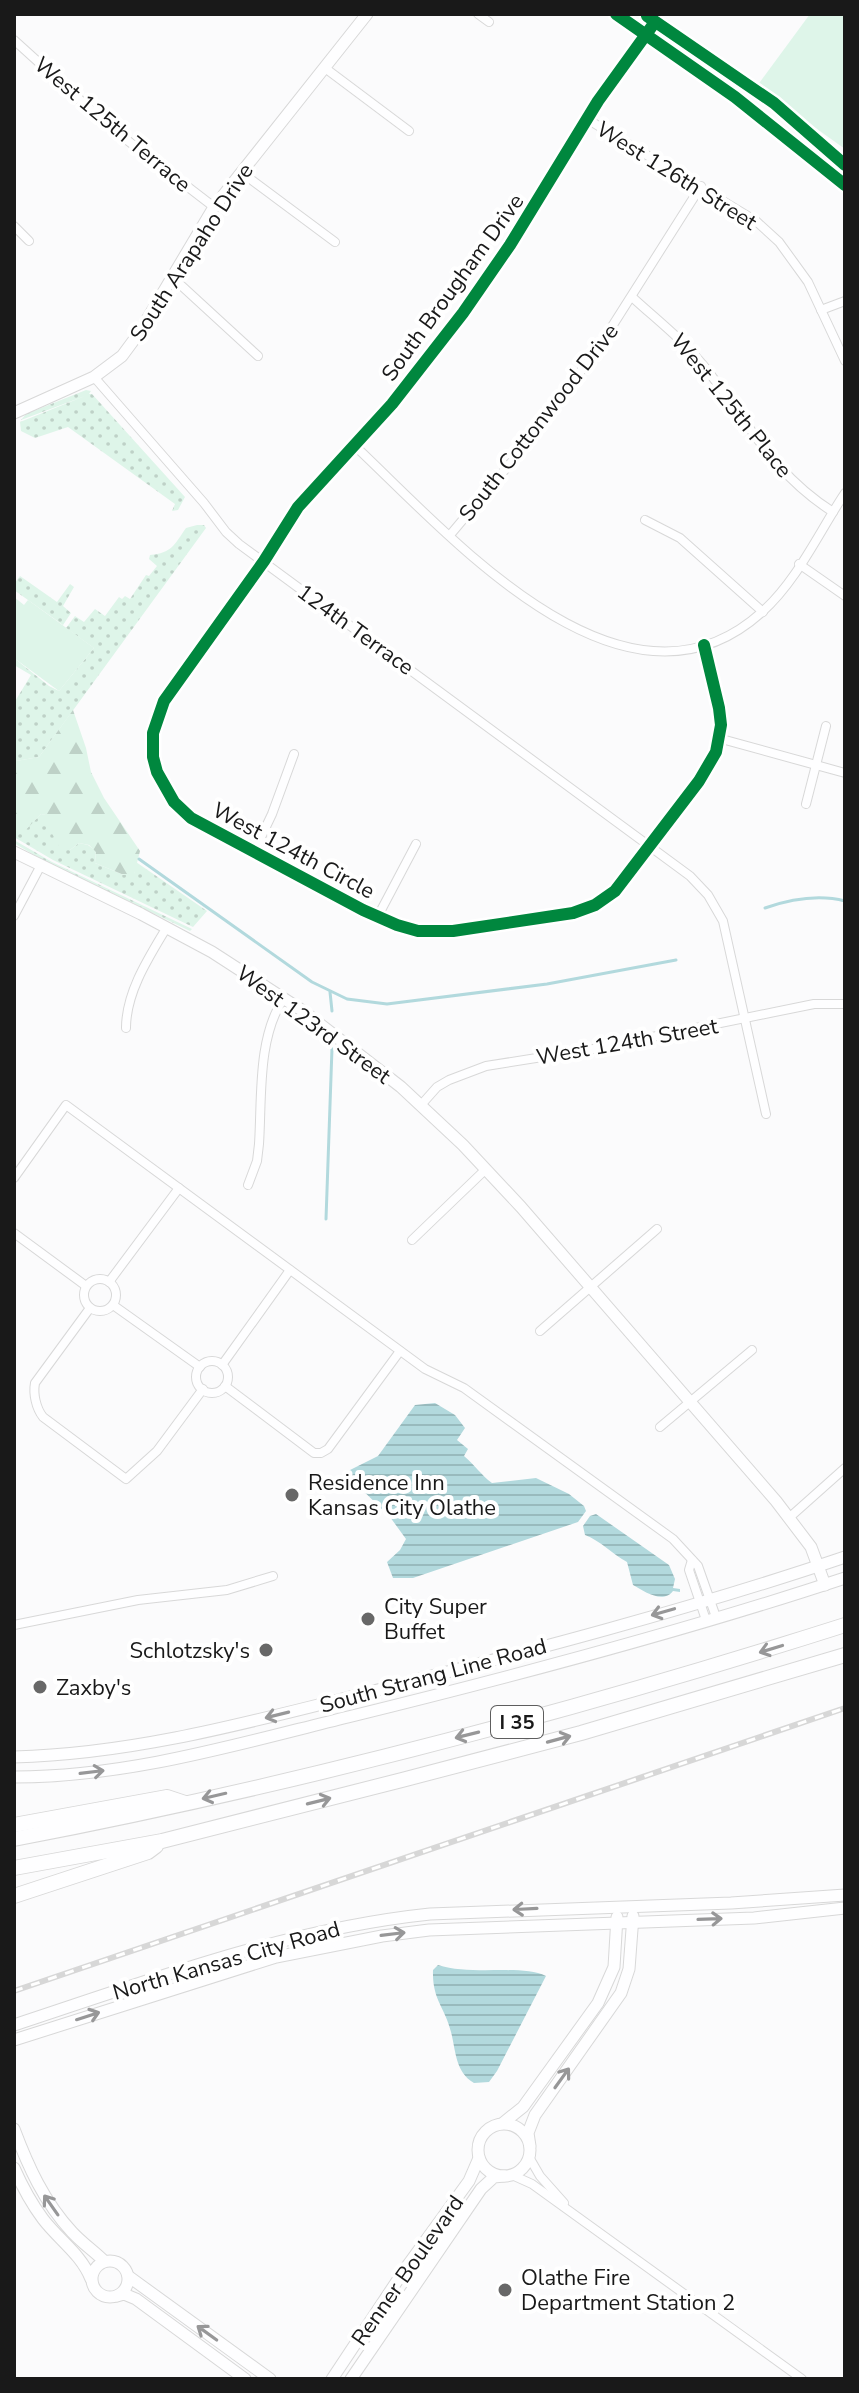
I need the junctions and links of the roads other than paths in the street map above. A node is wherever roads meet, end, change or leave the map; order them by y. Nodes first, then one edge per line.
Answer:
1 (367, 14) edge
2 (478, 14) edge
3 (616, 14) edge
4 (645, 14) edge
5 (489, 22) dead end
6 (655, 22) junction
7 (645, 35) junction
8 (14, 40) edge
9 (325, 68) junction
10 (587, 119) junction
11 (409, 131) dead end
12 (845, 165) edge
13 (241, 172) junction
14 (845, 185) edge
15 (701, 186) junction
16 (214, 207) junction
17 (14, 226) edge
18 (29, 241) dead end
19 (335, 242) dead end
20 (172, 277) junction
21 (632, 297) junction
22 (845, 301) edge
23 (821, 310) junction
24 (258, 356) dead end
25 (845, 361) edge
26 (94, 377) junction
27 (14, 413) edge
28 (355, 446) junction
29 (845, 493) edge
30 (833, 512) junction
31 (645, 520) dead end
32 (450, 535) junction
33 (264, 561) junction
34 (799, 564) junction
35 (845, 596) edge
36 (763, 612) junction
37 (704, 645) junction
38 (826, 726) dead end
39 (718, 738) junction
40 (294, 754) dead end
41 (816, 765) junction
42 (845, 773) edge
43 (806, 804) dead end
44 (416, 844) dead end
45 (651, 846) junction
46 (14, 852) edge
47 (254, 852) junction
48 (40, 867) junction
49 (14, 916) edge
50 (378, 916) junction
51 (167, 927) junction
52 (284, 998) junction
53 (845, 1004) edge
54 (745, 1019) junction
55 (126, 1028) dead end
56 (421, 1105) junction
57 (766, 1114) dead end
58 (486, 1169) junction
59 (14, 1178) edge
60 (248, 1185) dead end
61 (179, 1188) junction
62 (657, 1229) dead end
63 (14, 1233) edge
64 (412, 1240) dead end
65 (290, 1270) junction
66 (109, 1282) junction
67 (86, 1286) junction
68 (591, 1287) junction
69 (113, 1305) junction
70 (90, 1308) junction
71 (540, 1331) dead end
72 (752, 1350) dead end
73 (400, 1351) junction
74 (222, 1365) junction
75 (200, 1367) junction
76 (225, 1386) junction
77 (203, 1389) junction
78 (691, 1403) junction
79 (660, 1427) dead end
80 (845, 1468) edge
81 (790, 1517) junction
82 (845, 1557) edge
83 (819, 1566) junction
84 (273, 1576) dead end
85 (845, 1578) edge
86 (825, 1585) junction
87 (705, 1600) junction
88 (711, 1618) junction
89 (14, 1625) edge
90 (845, 1625) edge
91 (845, 1655) edge
92 (14, 1757) edge
93 (14, 1777) edge
94 (186, 1803) junction
95 (14, 1825) edge
96 (14, 1839) edge
97 (162, 1841) junction
98 (14, 1868) edge
99 (845, 1895) edge
100 (14, 1896) edge
101 (618, 1905) junction
102 (633, 1905) junction
103 (845, 1908) edge
104 (617, 1922) junction
105 (632, 1922) junction
106 (14, 2025) edge
107 (14, 2040) edge
108 (503, 2123) junction
109 (14, 2129) edge
110 (529, 2151) junction
111 (479, 2158) junction
112 (14, 2168) edge
113 (508, 2175) junction
114 (579, 2218) junction
115 (104, 2261) junction
116 (128, 2276) junction
117 (91, 2279) junction
118 (117, 2296) junction
119 (245, 2379) edge
120 (270, 2379) edge
121 (332, 2379) edge
122 (351, 2379) edge
123 (802, 2379) edge

1 - 9 main road, South Arapaho Drive
2 - 5 street
3 - 7 main road
4 - 6 main road
6 - 7 street, South Brougham Drive
6 - 12 main road
7 - 10 street, South Brougham Drive
7 - 14 main road
8 - 16 street, West 125th Terrace
9 - 11 street
9 - 13 main road, South Arapaho Drive
10 - 15 street, West 126th Street
10 - 28 street, South Brougham Drive
13 - 16 main road, South Arapaho Drive
13 - 19 street
15 - 21 street, South Cottonwood Drive
15 - 23 street, West 126th Street
16 - 20 main road, South Arapaho Drive
17 - 18 street
20 - 24 street
20 - 26 main road, South Arapaho Drive
21 - 30 street, West 125th Place
21 - 32 street, South Cottonwood Drive
22 - 23 street
23 - 25 street, West 126th Street
26 - 27 main road, South Arapaho Drive
26 - 33 street, 124th Terrace
28 - 32 street
28 - 33 street, South Brougham Drive
29 - 30 street
30 - 34 street
31 - 36 street
32 - 37 street
33 - 45 street, 124th Terrace
33 - 47 street, West 124th Circle
34 - 35 street
34 - 36 street
36 - 37 street
37 - 39 street
38 - 41 street
39 - 41 street
39 - 45 street, West 124th Circle
40 - 47 street, West 124th Circle
41 - 42 street
41 - 43 street
44 - 50 street, West 124th Circle
45 - 50 street, West 124th Circle
45 - 54 street, 124th Terrace
46 - 48 main road, West 123rd Street
47 - 50 street, West 124th Circle
48 - 49 street
48 - 51 main road, West 123rd Street
51 - 52 main road, West 123rd Street
51 - 55 street
52 - 56 main road, West 123rd Street
52 - 60 street
53 - 54 street, West 124th Street
54 - 56 street, West 124th Street
54 - 57 street, 124th Terrace
56 - 58 main road, West 123rd Street
58 - 64 street
58 - 68 main road, West 123rd Street
59 - 61 street
61 - 65 street
61 - 66 street
62 - 68 street
63 - 67 street
65 - 73 street
65 - 74 street
66 - 67 street
66 - 69 street
67 - 70 street
68 - 71 street
68 - 78 main road, West 123rd Street
69 - 70 street
69 - 75 street
70 - 77 street
72 - 78 street
73 - 76 street
73 - 87 street
74 - 75 street
74 - 76 street
75 - 77 street
76 - 77 street
78 - 79 street
78 - 81 main road, West 123rd Street
80 - 81 street
81 - 83 main road, West 123rd Street
82 - 83 main road, South Strang Line Road
83 - 86 main road, West 123rd Street
83 - 87 main road, South Strang Line Road
84 - 89 street
85 - 86 main road, South Strang Line Road
86 - 88 main road, South Strang Line Road
87 - 88 street
87 -> 92 main road, South Strang Line Road
93 -> 88 main road, South Strang Line Road
90 -> 94 highway, I 35
97 -> 91 highway, I 35
94 - 95 highway
94 - 96 highway, I 35
97 - 98 highway, I 35
97 - 100 highway
99 - 102 main road, North Kansas City Road
101 - 102 main road, North Kansas City Road
101 - 104 main road
101 -> 106 main road, North Kansas City Road
102 - 105 main road
105 -> 103 main road, North Kansas City Road
104 - 105 main road, North Kansas City Road
107 -> 104 main road, North Kansas City Road
104 - 108 main road
110 -> 105 main road
108 - 110 main road
108 - 111 main road
115 -> 109 main road
110 - 113 main road
110 - 114 street
111 - 113 main road
111 - 121 main road, Renner Boulevard
112 - 117 main road
113 - 114 street
113 - 122 main road, Renner Boulevard
114 - 123 street
115 - 116 main road
115 - 117 main road
116 - 118 main road
120 -> 116 main road
117 - 118 main road
118 - 119 main road

